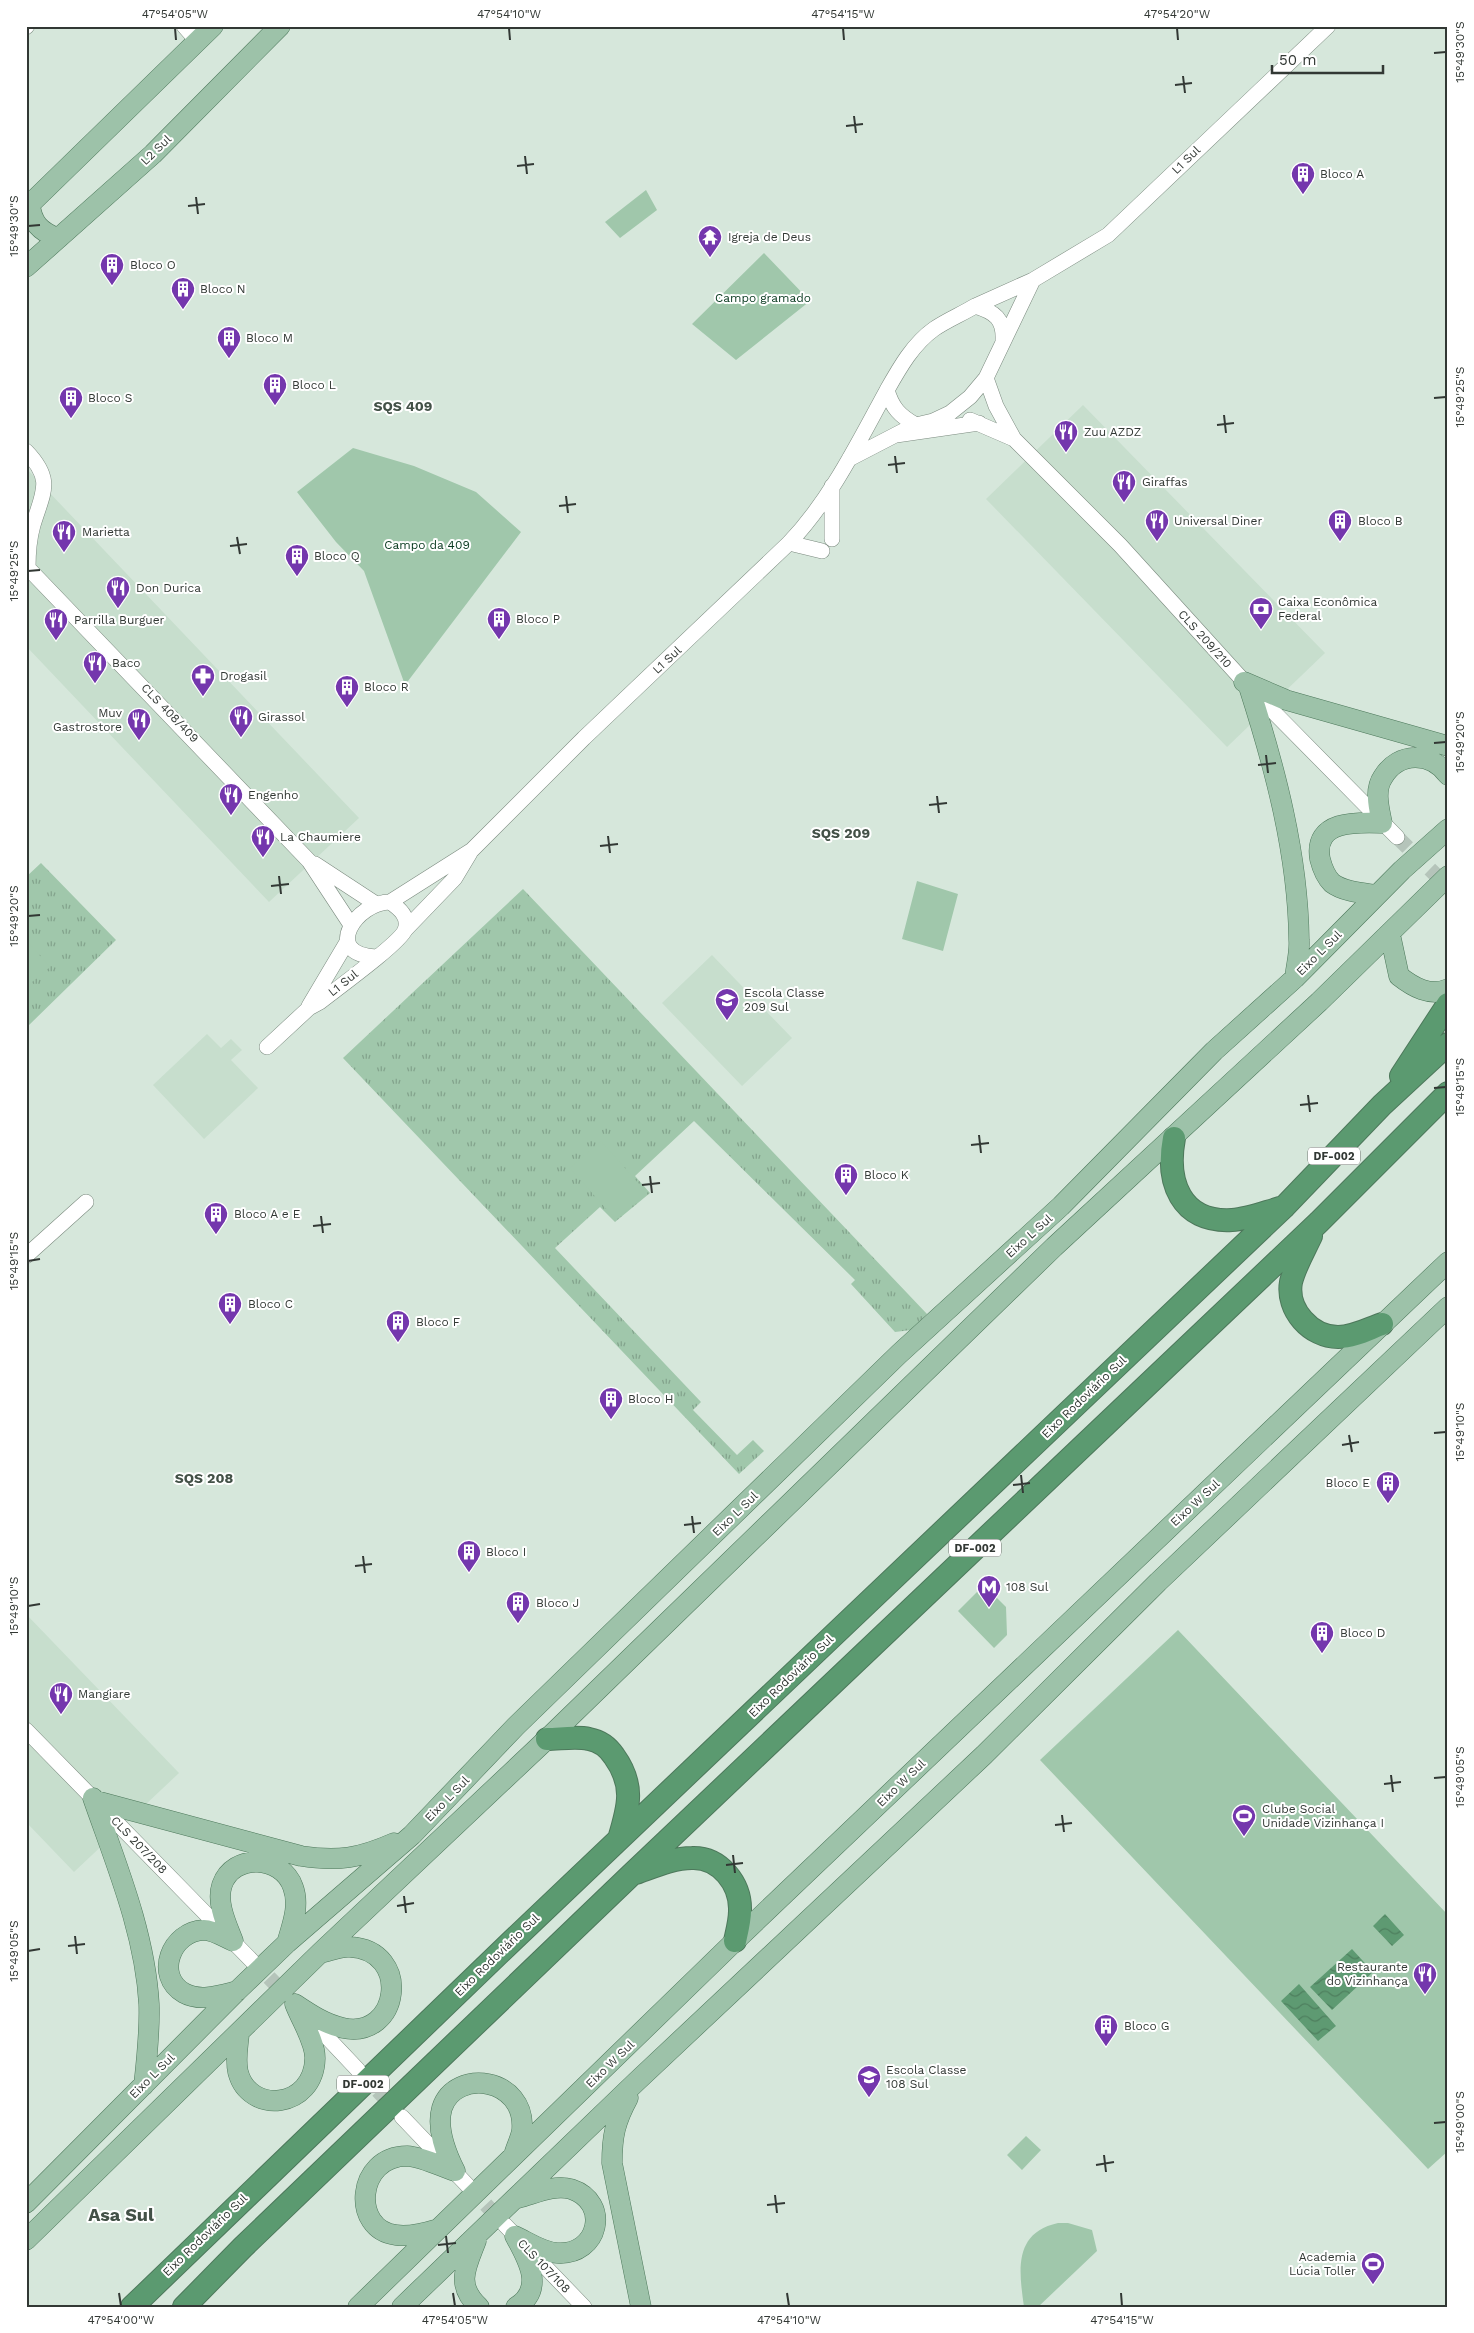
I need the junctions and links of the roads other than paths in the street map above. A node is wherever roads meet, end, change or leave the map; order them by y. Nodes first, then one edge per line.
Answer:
1 (184, 26) edge
2 (213, 26) edge
3 (280, 26) edge
4 (1328, 26) edge
5 (198, 42) junction
6 (28, 206) edge
7 (57, 238) junction
8 (26, 268) edge
9 (1033, 280) junction
10 (975, 306) junction
11 (1003, 340) junction
12 (986, 378) junction
13 (887, 390) junction
14 (950, 413) junction
15 (979, 423) junction
16 (916, 425) junction
17 (896, 435) junction
18 (1014, 439) junction
19 (26, 451) edge
20 (849, 459) junction
21 (832, 486) junction
22 (39, 508) junction
23 (26, 521) edge
24 (789, 543) junction
25 (27, 568) edge
26 (1247, 684) junction
27 (1448, 746) edge
28 (1448, 775) edge
29 (1382, 822) junction
30 (1448, 829) edge
31 (1397, 837) tunnel mouth
32 (472, 850) junction
33 (310, 861) junction
34 (1448, 876) edge
35 (1377, 895) junction
36 (383, 903) junction
37 (351, 925) junction
38 (405, 930) junction
39 (1390, 934) junction
40 (347, 942) junction
41 (376, 957) junction
42 (1295, 978) junction
43 (1448, 989) edge
44 (1448, 1004) edge
45 (309, 1008) junction
46 (1448, 1044) edge
47 (267, 1047) dead end
48 (1448, 1092) edge
49 (1448, 1102) edge
50 (1382, 1105) junction
51 (1416, 1122) junction
52 (1174, 1138) junction
53 (86, 1202) dead end
54 (1285, 1206) junction
55 (1319, 1222) junction
56 (26, 1256) edge
57 (1448, 1262) edge
58 (1448, 1306) edge
59 (1382, 1324) junction
60 (26, 1730) edge
61 (547, 1739) junction
62 (94, 1799) junction
63 (412, 1836) junction
64 (619, 1839) junction
65 (631, 1875) junction
66 (233, 1941) junction
67 (735, 1941) junction
68 (286, 1943) junction
69 (320, 1953) junction
70 (252, 1961) tunnel mouth
71 (237, 1991) junction
72 (291, 2001) junction
73 (239, 2034) junction
74 (358, 2070) tunnel mouth
75 (636, 2082) junction
76 (144, 2084) junction
77 (402, 2117) tunnel mouth
78 (512, 2159) junction
79 (454, 2172) junction
80 (470, 2188) tunnel mouth
81 (514, 2200) junction
82 (26, 2203) edge
83 (438, 2229) junction
84 (510, 2230) junction
85 (478, 2236) junction
86 (26, 2240) edge
87 (132, 2307) edge
88 (184, 2307) edge
89 (358, 2307) edge
90 (402, 2307) edge
91 (478, 2307) edge
92 (516, 2307) edge
93 (584, 2307) edge
94 (641, 2307) edge

1 - 5 street
2 - 5 main road
3 - 7 main road, L2 Sul
4 - 9 street, L1 Sul
5 - 6 main road
6 - 7 main road
7 - 8 main road, L2 Sul
9 - 10 street, L1 Sul
9 - 11 street
10 - 11 street
10 - 13 street, L1 Sul
11 - 12 street
12 - 14 street
12 - 18 street, CLS 209/210
13 - 16 street
13 - 20 street, L1 Sul
14 - 15 street, CLS 209/210
14 - 16 street
15 - 17 street
15 - 18 street, CLS 209/210
16 - 17 street
17 - 20 street
18 - 26 street, CLS 209/210
19 - 22 street
20 - 21 street, L1 Sul
21 - 24 street, L1 Sul
21 - 24 street
22 - 23 street
22 - 25 street
24 - 32 street, L1 Sul
25 - 33 street, CLS 408/409
26 - 27 main road
26 - 29 street, CLS 209/210
26 - 42 main road
28 - 29 main road
29 - 31 street, CLS 209/210
29 - 35 main road
30 - 35 main road, Eixo L Sul
32 - 36 street, L1 Sul
32 - 38 street, L1 Sul
33 - 36 street, CLS 408/409
33 - 37 street, CLS 408/409
34 - 39 main road, Eixo L Sul
35 - 42 main road, Eixo L Sul
36 - 37 street
36 - 38 street
37 - 40 street
38 - 41 street
39 - 43 main road
39 - 52 main road, Eixo L Sul
40 - 41 street
40 - 45 street, L1 Sul
41 - 45 street, L1 Sul
42 - 63 main road, Eixo L Sul
44 - 50 highway
45 - 47 street, L1 Sul
46 - 50 highway, Eixo Rodoviário Sul / DF-002
48 - 51 highway, DF-002
49 - 51 highway
50 - 54 highway, Eixo Rodoviário Sul / DF-002
51 - 55 highway, DF-002
52 - 54 highway
52 - 61 main road, Eixo L Sul
53 - 56 street
54 - 64 highway, Eixo Rodoviário Sul / DF-002
55 - 59 highway
55 - 65 highway, DF-002
57 - 59 main road, Eixo W Sul
58 - 75 main road
59 - 67 main road, Eixo W Sul
60 - 62 street, CLS 207/208
61 - 64 highway
61 - 69 main road, Eixo L Sul
62 - 63 main road
62 - 66 street, CLS 207/208
62 - 76 main road
63 - 68 main road, Eixo L Sul
64 - 87 highway, Eixo Rodoviário Sul / DF-002
65 - 67 highway
65 - 88 highway, DF-002
66 - 68 main road
66 - 70 street, CLS 207/208
66 - 71 main road
67 - 78 main road, Eixo W Sul
68 - 71 main road, Eixo L Sul
69 - 72 main road
69 - 73 main road, Eixo L Sul
71 - 76 main road, Eixo L Sul
72 - 73 main road
72 - 74 street
73 - 86 main road, Eixo L Sul
75 - 81 main road
75 - 94 main road
76 - 82 main road, Eixo L Sul
77 - 79 street
78 - 79 main road
78 - 83 main road, Eixo W Sul
79 - 80 street
79 - 83 main road
81 - 84 main road
81 - 85 main road
83 - 89 main road, Eixo W Sul
84 - 92 main road
84 - 93 street, CLS 107/108
85 - 90 main road
85 - 91 main road

